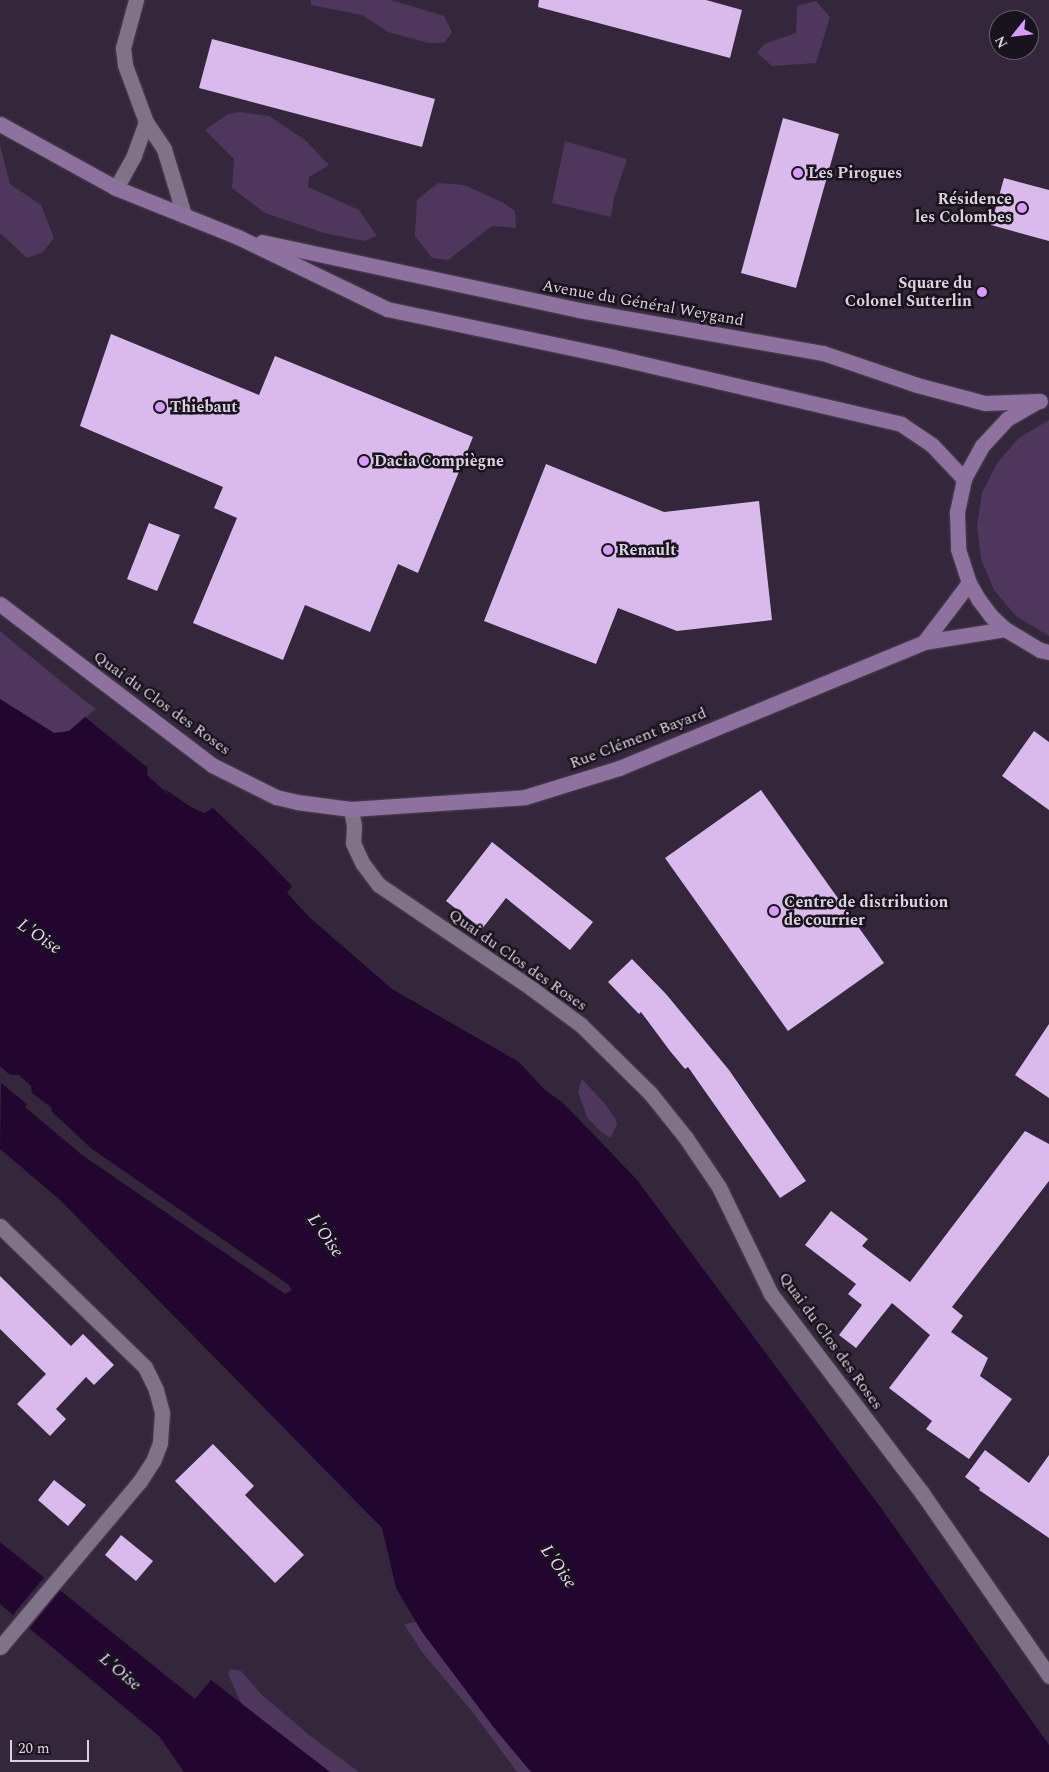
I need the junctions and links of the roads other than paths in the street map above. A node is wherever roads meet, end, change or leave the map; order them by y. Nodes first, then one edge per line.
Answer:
1 (136, 0) edge
2 (146, 122) junction
3 (0, 124) edge
4 (116, 188) junction
5 (184, 215) junction
6 (238, 237) junction
7 (1044, 399) edge
8 (964, 479) junction
9 (969, 583) junction
10 (0, 604) edge
11 (1005, 630) junction
12 (924, 642) junction
13 (1049, 652) edge
14 (351, 809) junction
15 (0, 1226) edge
16 (0, 1647) edge
17 (1049, 1676) edge

1 - 2 street
2 - 4 street
2 - 5 street
3 - 4 main road, Avenue du Général Weygand
4 - 5 main road, Avenue du Général Weygand
5 - 6 main road, Avenue du Général Weygand
6 - 7 main road, Avenue du Général Weygand
6 - 8 main road, Avenue du Général Weygand
7 - 8 main road
8 - 9 main road
9 - 11 main road
9 - 12 main road
10 - 14 main road, Quai du Clos des Roses
11 - 12 main road, Rue Clément Bayard
11 - 13 main road
12 - 14 main road, Rue Clément Bayard
14 - 17 street, Quai du Clos des Roses
15 - 16 street

